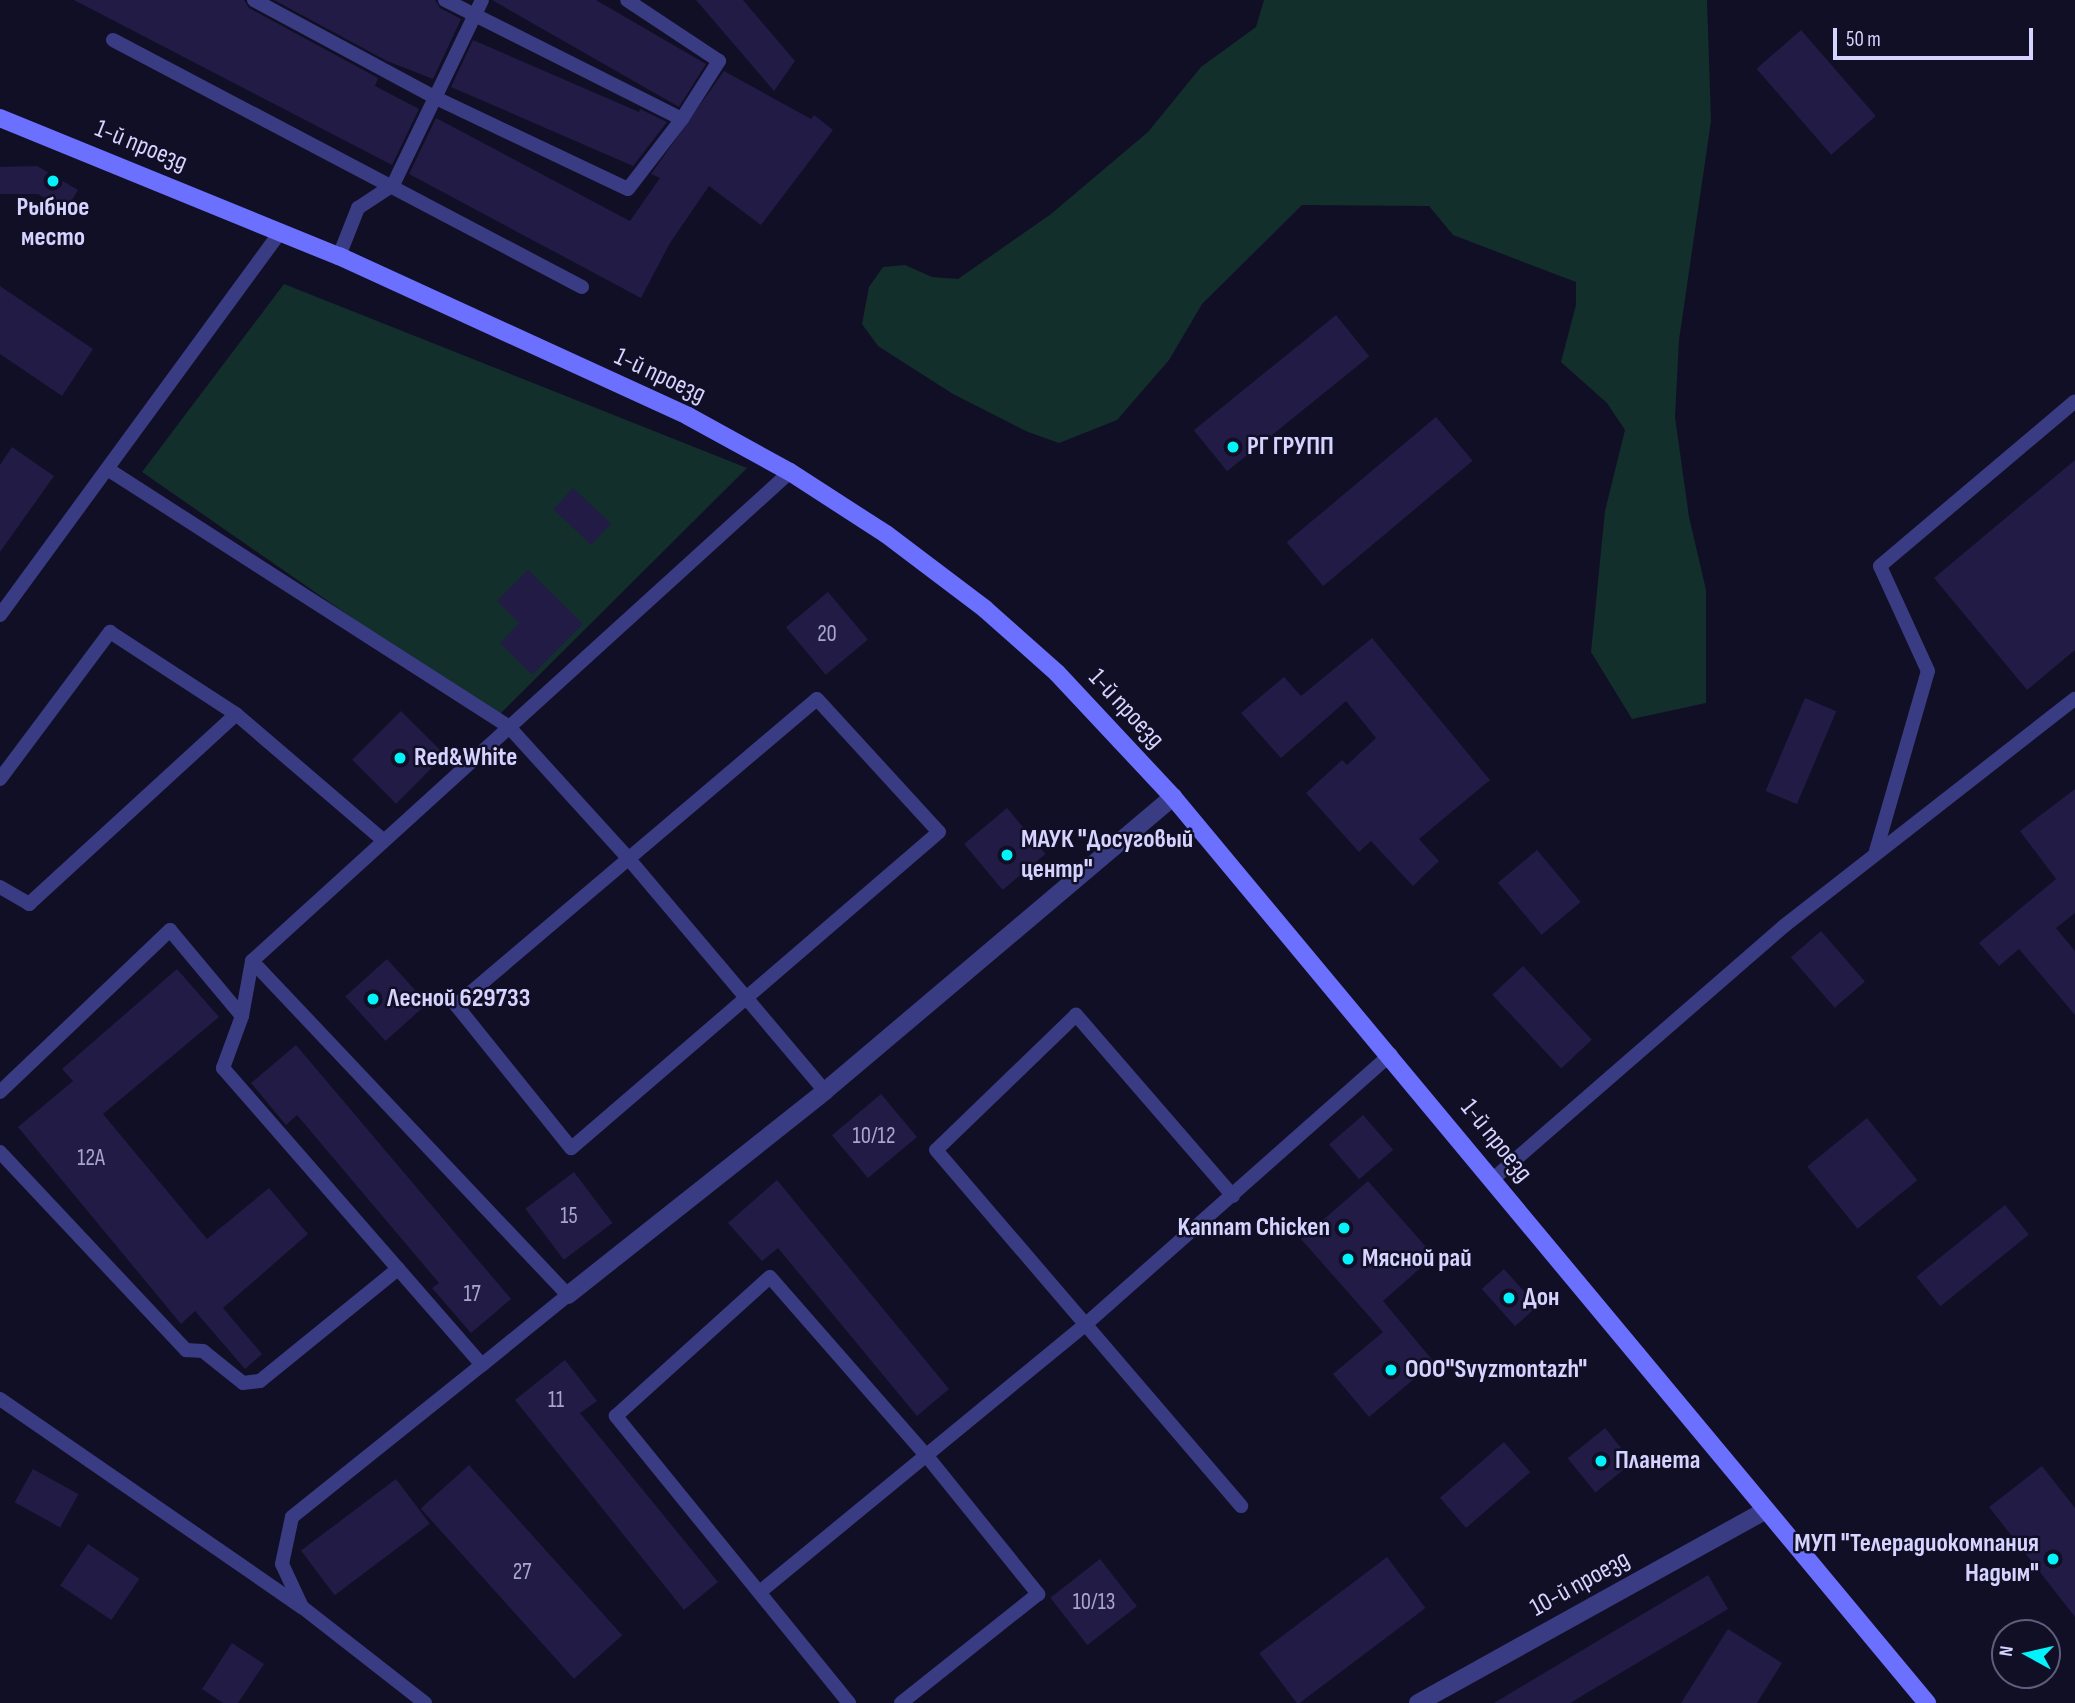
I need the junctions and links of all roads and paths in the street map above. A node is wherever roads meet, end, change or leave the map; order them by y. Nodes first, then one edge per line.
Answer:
1 (254, 0) edge
2 (445, 0) edge
3 (482, 0) edge
4 (627, 0) edge
5 (476, 15) junction
6 (113, 40) dead end
7 (436, 98) junction
8 (0, 118) edge
9 (682, 119) junction
10 (393, 185) junction
11 (281, 231) junction
12 (339, 256) junction
13 (582, 288) dead end
14 (2075, 401) edge
15 (109, 470) junction
16 (790, 472) junction
17 (0, 615) edge
18 (2075, 699) edge
19 (236, 714) junction
20 (509, 727) junction
21 (0, 779) edge
22 (1173, 797) junction
23 (383, 840) junction
24 (1876, 851) junction
25 (628, 858) junction
26 (0, 887) edge
27 (252, 961) junction
28 (747, 999) junction
29 (242, 1016) junction
30 (1391, 1054) junction
31 (825, 1091) junction
32 (0, 1092) edge
33 (0, 1152) edge
34 (1493, 1179) junction
35 (1233, 1196) junction
36 (398, 1269) junction
37 (568, 1295) junction
38 (1086, 1325) junction
39 (482, 1365) junction
40 (0, 1399) edge
41 (926, 1455) junction
42 (1241, 1506) dead end
43 (1766, 1510) junction
44 (761, 1591) junction
45 (302, 1606) junction
46 (415, 1700) edge
47 (849, 1703) edge
48 (901, 1703) edge
49 (1418, 1703) edge
50 (1927, 1703) edge

1 - 7 lane
2 - 5 lane
3 - 5 lane
4 - 9 lane
5 - 7 lane
5 - 9 lane
6 - 10 lane
7 - 9 lane
7 - 10 lane
8 - 11 street, 1-й проезд
10 - 12 lane
10 - 13 lane
11 - 12 street, 1-й проезд
11 - 15 lane
12 - 16 street, 1-й проезд
14 - 24 lane
15 - 17 lane
15 - 20 lane
16 - 20 lane
16 - 22 street, 1-й проезд
18 - 24 lane
19 - 21 lane
19 - 23 lane
19 - 26 lane
20 - 23 lane
20 - 25 lane
22 - 30 street, 1-й проезд
22 - 31 street
23 - 27 lane
24 - 34 lane
25 - 28 lane
25 - 28 lane
25 - 28 lane
27 - 29 lane
27 - 37 lane
28 - 31 lane
29 - 32 lane
29 - 36 lane
30 - 34 street, 1-й проезд
30 - 35 lane
31 - 37 street
33 - 36 lane
34 - 43 street, 1-й проезд
35 - 38 lane
35 - 38 lane
36 - 39 lane
37 - 39 lane
38 - 41 lane
38 - 42 lane
39 - 45 lane
40 - 45 lane
41 - 44 lane
41 - 44 lane
41 - 48 lane
43 - 49 street, 10-й проезд
43 - 50 street, 1-й проезд
44 - 47 lane
45 - 46 lane

